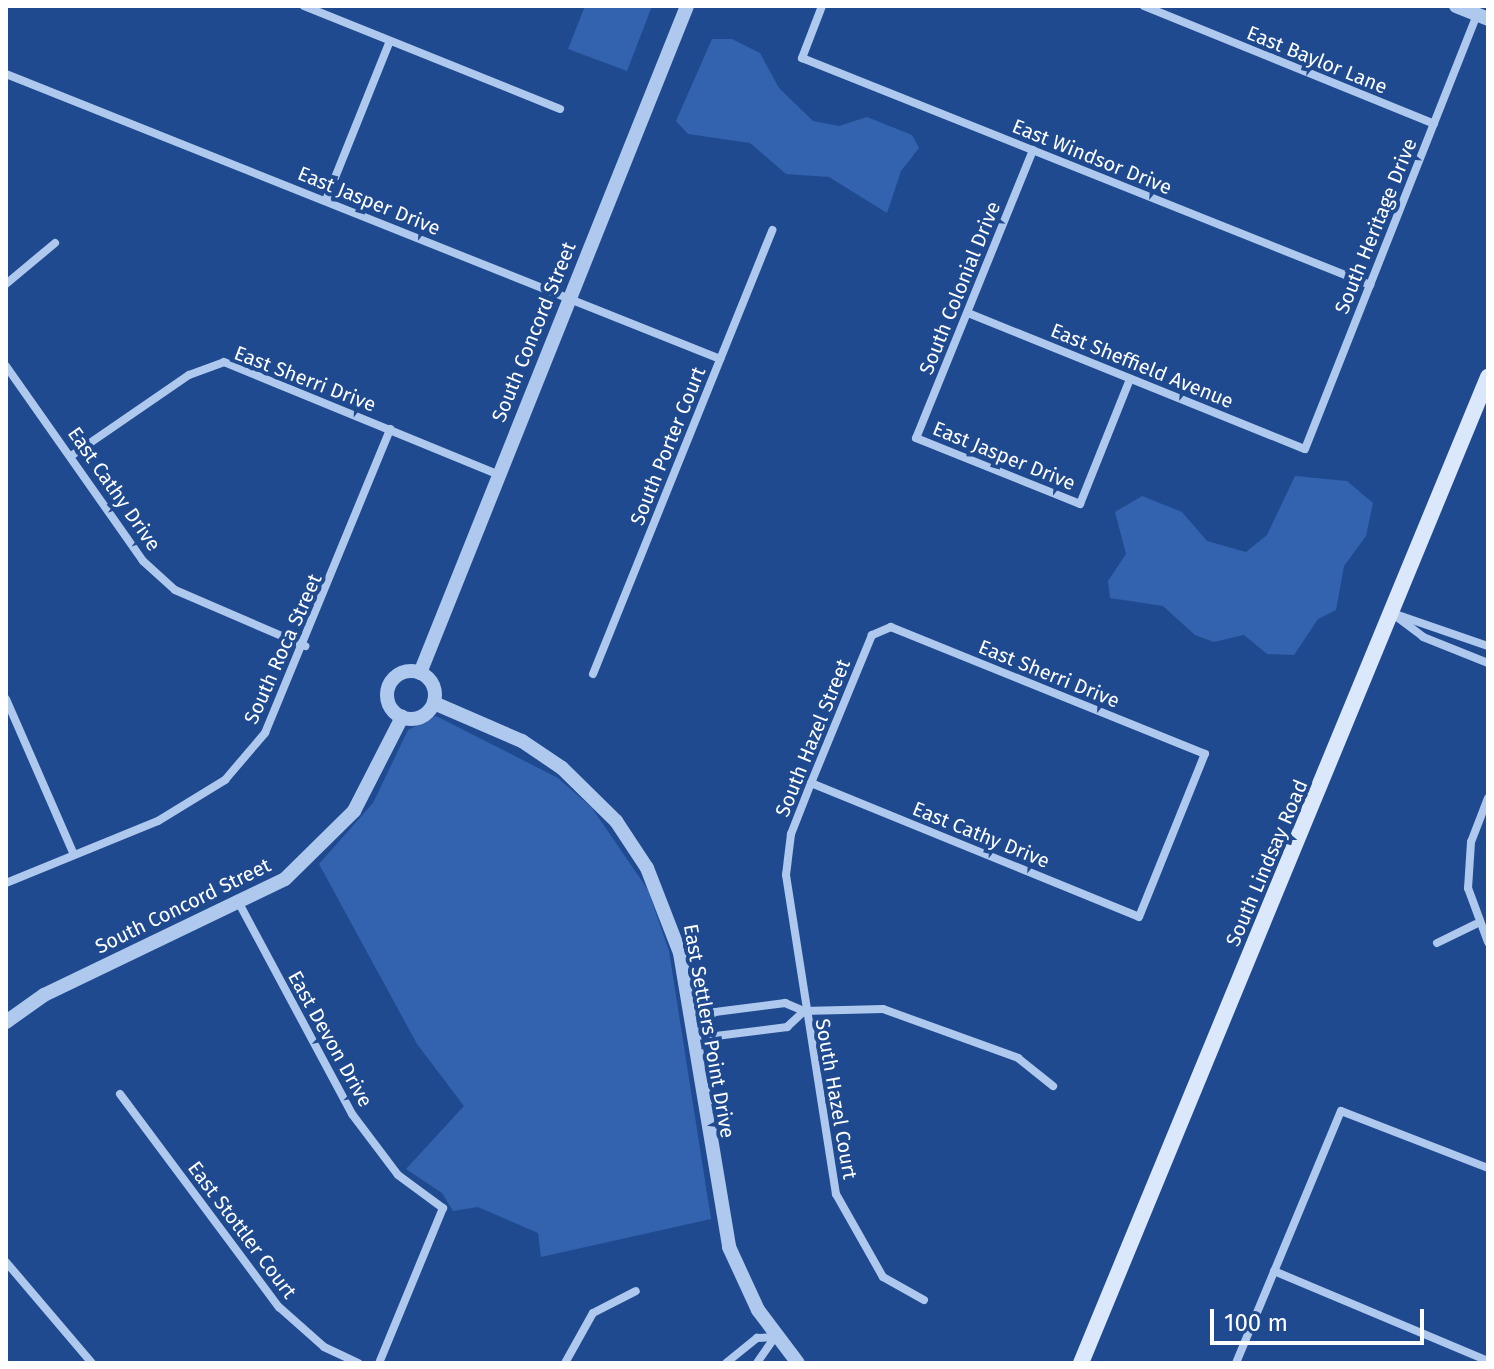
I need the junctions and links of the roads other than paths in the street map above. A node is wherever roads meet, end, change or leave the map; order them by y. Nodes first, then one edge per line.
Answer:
1 (304, 6) edge
2 (687, 6) edge
3 (822, 6) edge
4 (1144, 6) edge
5 (1456, 6) edge
6 (1482, 16) edge
7 (390, 41) junction
8 (6, 74) edge
9 (560, 109) dead end
10 (1434, 124) junction
11 (1033, 150) junction
12 (326, 200) junction
13 (772, 230) dead end
14 (55, 243) dead end
15 (6, 284) edge
16 (1370, 285) junction
17 (568, 300) junction
18 (968, 313) junction
19 (720, 359) junction
20 (6, 366) edge
21 (1488, 377) edge
22 (1130, 379) junction
23 (390, 429) junction
24 (916, 438) joint
25 (1305, 449) joint
26 (71, 456) junction
27 (497, 474) junction
28 (1393, 614) junction
29 (881, 626) joint
30 (305, 646) junction
31 (1488, 646) edge
32 (1488, 663) edge
33 (420, 673) junction
34 (593, 674) dead end
35 (6, 699) edge
36 (434, 703) junction
37 (402, 717) junction
38 (811, 783) junction
39 (1488, 798) edge
40 (74, 855) junction
41 (6, 883) edge
42 (240, 905) junction
43 (1139, 917) joint
44 (1476, 924) junction
45 (1488, 942) edge
46 (1437, 943) dead end
47 (804, 1011) junction
48 (6, 1022) edge
49 (691, 1027) junction
50 (1053, 1086) dead end
51 (120, 1094) dead end
52 (1488, 1168) edge
53 (6, 1262) edge
54 (1274, 1271) junction
55 (636, 1291) dead end
56 (924, 1300) dead end
57 (775, 1337) junction
58 (1488, 1361) edge
59 (92, 1363) edge
60 (359, 1363) edge
61 (379, 1363) edge
62 (565, 1363) edge
63 (726, 1363) edge
64 (757, 1363) edge
65 (798, 1363) edge
66 (1081, 1363) edge
67 (1236, 1363) edge

1 - 7 street
2 - 17 street, South Concord Street
3 - 11 street, East Windsor Drive
4 - 10 street, East Baylor Lane
5 - 6 street
6 - 10 street, South Heritage Drive
7 - 9 street
7 - 12 street
8 - 12 street, East Jasper Drive
10 - 16 street, South Heritage Drive
11 - 16 street, East Windsor Drive
11 - 18 street, South Colonial Drive
12 - 17 street, East Jasper Drive
13 - 19 street, South Porter Court
14 - 15 street
16 - 25 street, South Heritage Drive
17 - 19 street, East Jasper Drive
17 - 27 street, South Concord Street
18 - 22 street, East Sheffield Avenue
18 - 24 street, South Colonial Drive
19 - 34 street, South Porter Court
20 - 26 street, East Cathy Drive
21 - 28 main road, South Lindsay Road
22 - 24 street, East Jasper Drive
22 - 25 street, East Sheffield Avenue
23 - 26 street, East Sherri Drive
23 - 27 street, East Sherri Drive
23 - 30 street, South Roca Street
26 - 30 street, East Cathy Drive
27 - 33 street, South Concord Street
28 - 31 street
28 - 32 street
28 - 66 main road, South Lindsay Road
29 - 38 street, South Hazel Street
29 - 43 street, East Sherri Drive
30 - 40 street, South Roca Street
33 - 36 street
33 - 37 street
35 - 40 street
36 - 37 street
36 - 49 street, East Settlers Point Drive
37 - 42 street, South Concord Street
38 - 43 street, East Cathy Drive
38 - 47 street, South Hazel Street
39 - 44 street
40 - 41 street, South Roca Street
42 - 48 street, South Concord Street
42 - 61 street, East Devon Drive
44 - 45 street
44 - 46 street
47 - 49 street
47 - 49 street
47 - 50 street
47 - 56 street, South Hazel Court
49 - 57 street, East Settlers Point Drive
51 - 60 street, East Stottler Court
52 - 54 street
53 - 59 street
54 - 58 street
54 - 67 street
55 - 62 street
57 - 63 street
57 - 64 street
57 - 65 street, East Settlers Point Drive

